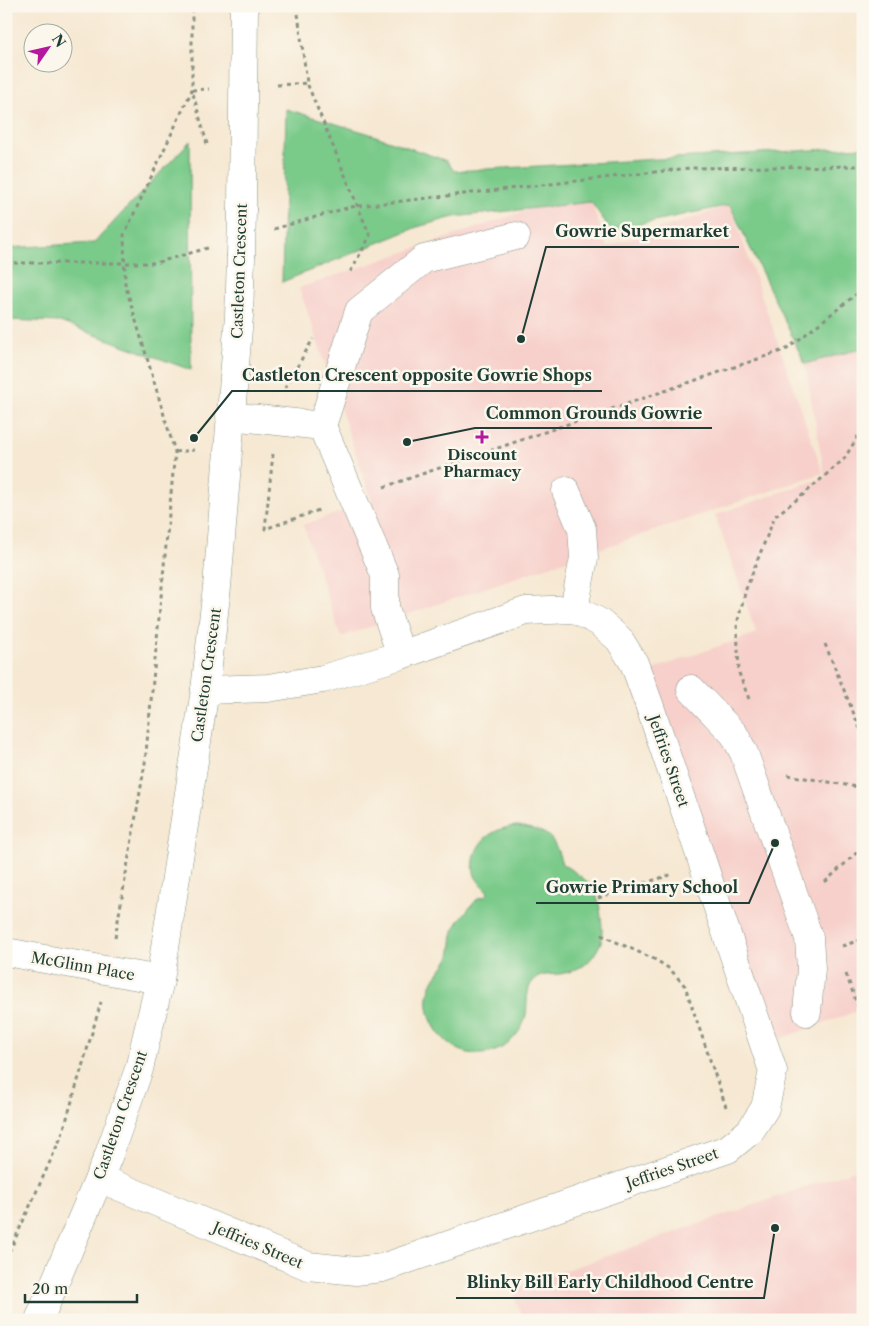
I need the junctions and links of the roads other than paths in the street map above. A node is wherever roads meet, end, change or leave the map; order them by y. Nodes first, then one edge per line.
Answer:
1 (244, 6) edge
2 (516, 236) dead end
3 (230, 416) junction
4 (322, 426) junction
5 (566, 490) dead end
6 (574, 609) junction
7 (401, 654) junction
8 (691, 689) dead end
9 (205, 690) junction
10 (6, 952) edge
11 (160, 980) junction
12 (807, 1012) dead end
13 (99, 1178) junction
14 (39, 1320) edge

1 - 3 street, Castleton Crescent, bridge
2 - 4 street
3 - 4 street
3 - 9 street, Castleton Crescent
4 - 7 street
5 - 6 street
6 - 7 street, Jeffries Street
6 - 13 street, Jeffries Street
7 - 9 street, Jeffries Street
8 - 12 street
9 - 11 street, Castleton Crescent
10 - 11 street, McGlinn Place
11 - 13 street, Castleton Crescent
13 - 14 street, Castleton Crescent

